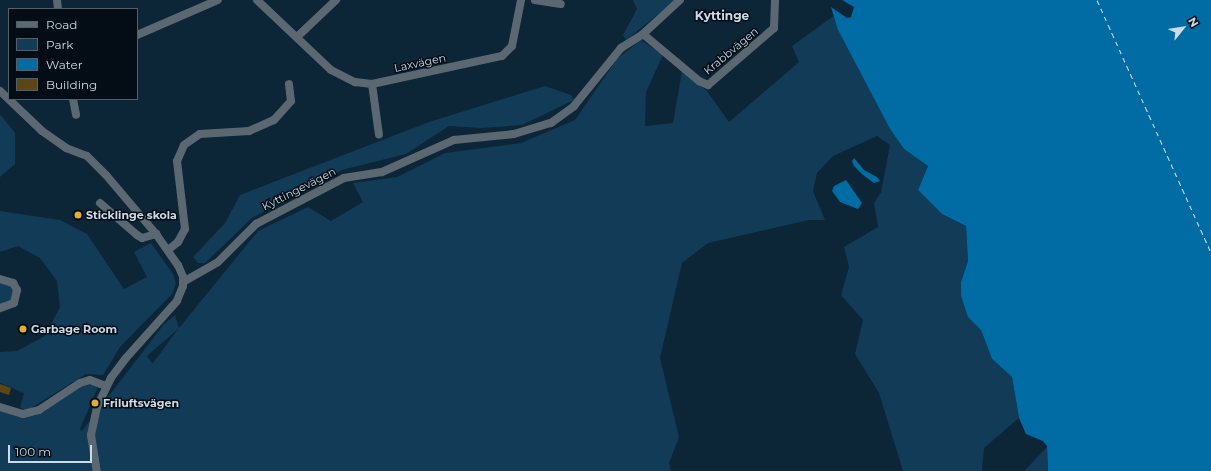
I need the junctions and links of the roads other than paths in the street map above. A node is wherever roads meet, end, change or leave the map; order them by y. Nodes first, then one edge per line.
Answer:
1 (218, 0) edge
2 (257, 0) edge
3 (336, 0) edge
4 (522, 0) edge
5 (535, 0) edge
6 (680, 0) edge
7 (775, 0) edge
8 (561, 4) dead end
9 (643, 34) junction
10 (138, 35) edge
11 (297, 37) junction
12 (289, 84) dead end
13 (372, 84) junction
14 (0, 91) edge
15 (73, 100) edge
16 (76, 115) dead end
17 (379, 135) dead end
18 (100, 203) dead end
19 (156, 234) junction
20 (168, 250) junction
21 (0, 279) edge
22 (183, 282) junction
23 (0, 308) edge
24 (106, 386) junction
25 (0, 407) edge
26 (97, 471) edge

1 - 10 street
2 - 11 street, Laxvägen
3 - 11 street
4 - 13 street, Laxvägen
5 - 8 street
6 - 9 street, Kyttingevägen
7 - 9 street, Krabbvägen
9 - 22 street, Kyttingevägen
11 - 13 street, Laxvägen
12 - 20 street
13 - 17 street
14 - 19 street
15 - 16 street
18 - 19 street
19 - 20 street
20 - 22 street
21 - 23 street
22 - 24 street
24 - 25 street
24 - 26 street

